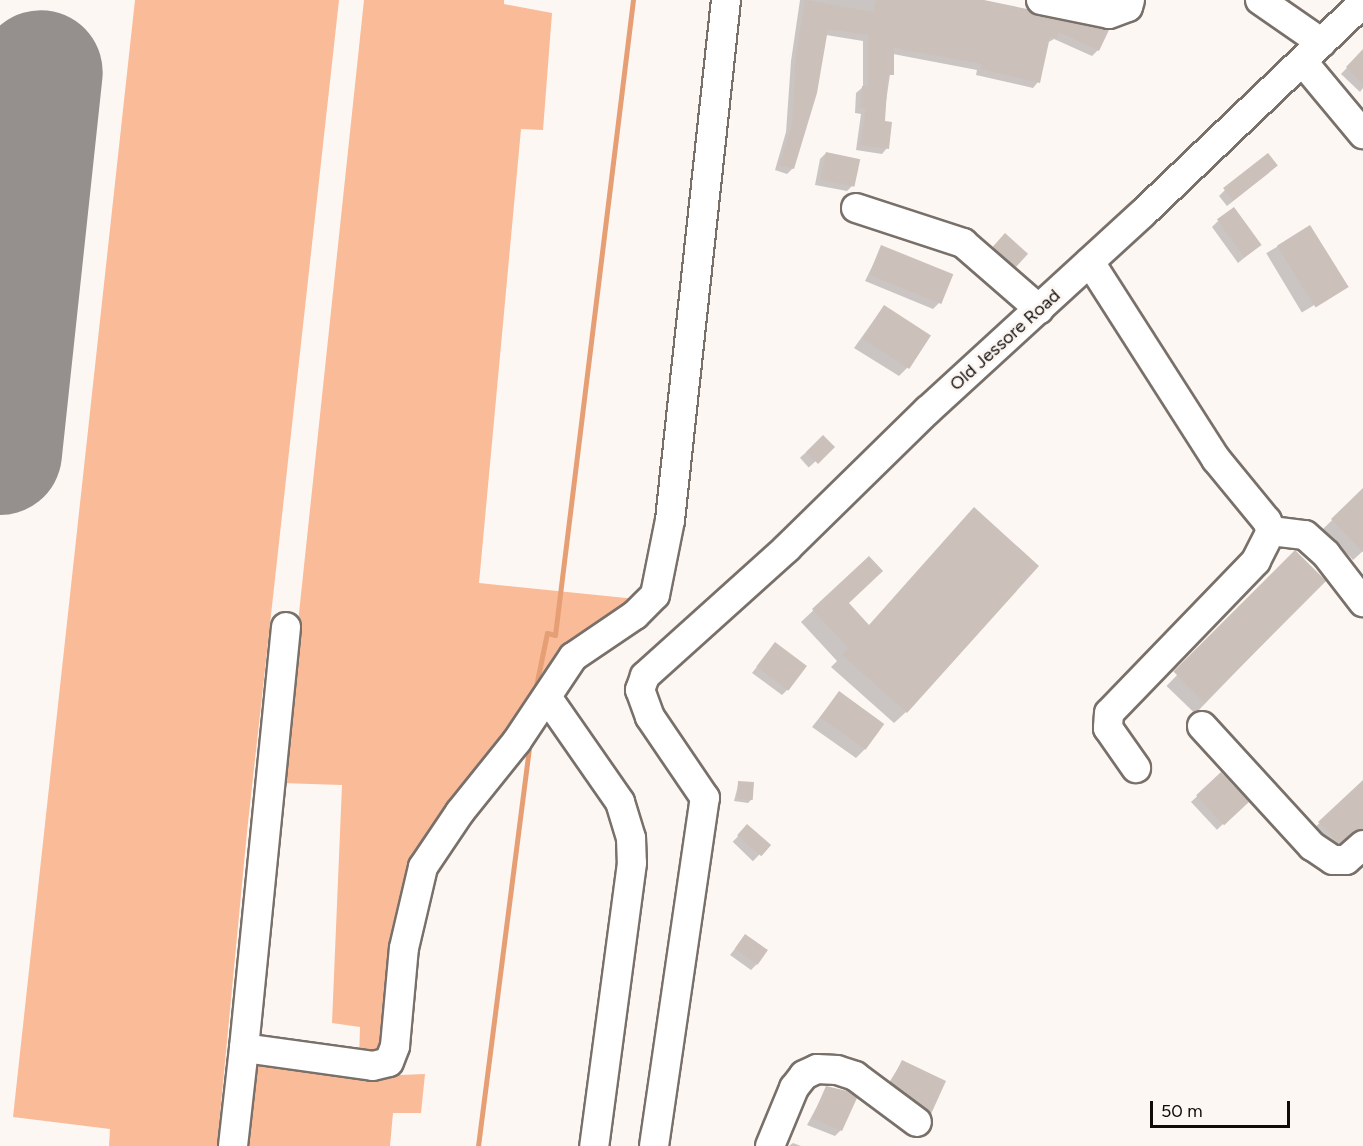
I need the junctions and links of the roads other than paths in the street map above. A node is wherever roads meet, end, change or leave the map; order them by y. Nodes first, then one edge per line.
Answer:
1 (726, 0) edge
2 (1041, 0) edge
3 (1130, 0) edge
4 (1260, 0) edge
5 (1363, 3) edge
6 (1312, 52) junction
7 (1363, 134) edge
8 (856, 208) dead end
9 (1090, 262) junction
10 (1039, 309) junction
11 (1270, 531) junction
12 (1363, 602) edge
13 (286, 627) dead end
14 (547, 697) junction
15 (1202, 726) dead end
16 (1136, 768) dead end
17 (1363, 845) edge
18 (244, 1048) junction
19 (917, 1122) dead end
20 (233, 1146) edge
21 (594, 1146) edge
22 (654, 1146) edge
23 (770, 1146) edge

1 - 14 street
2 - 3 street
4 - 6 street
5 - 6 street, Old Jessore Road
6 - 7 street
6 - 9 street, Old Jessore Road
8 - 10 street
9 - 10 street, Old Jessore Road
9 - 11 street
10 - 22 street, Old Jessore Road
11 - 12 street
11 - 16 street
13 - 18 street
14 - 18 street
14 - 21 street
15 - 17 street
18 - 20 street
19 - 23 street

